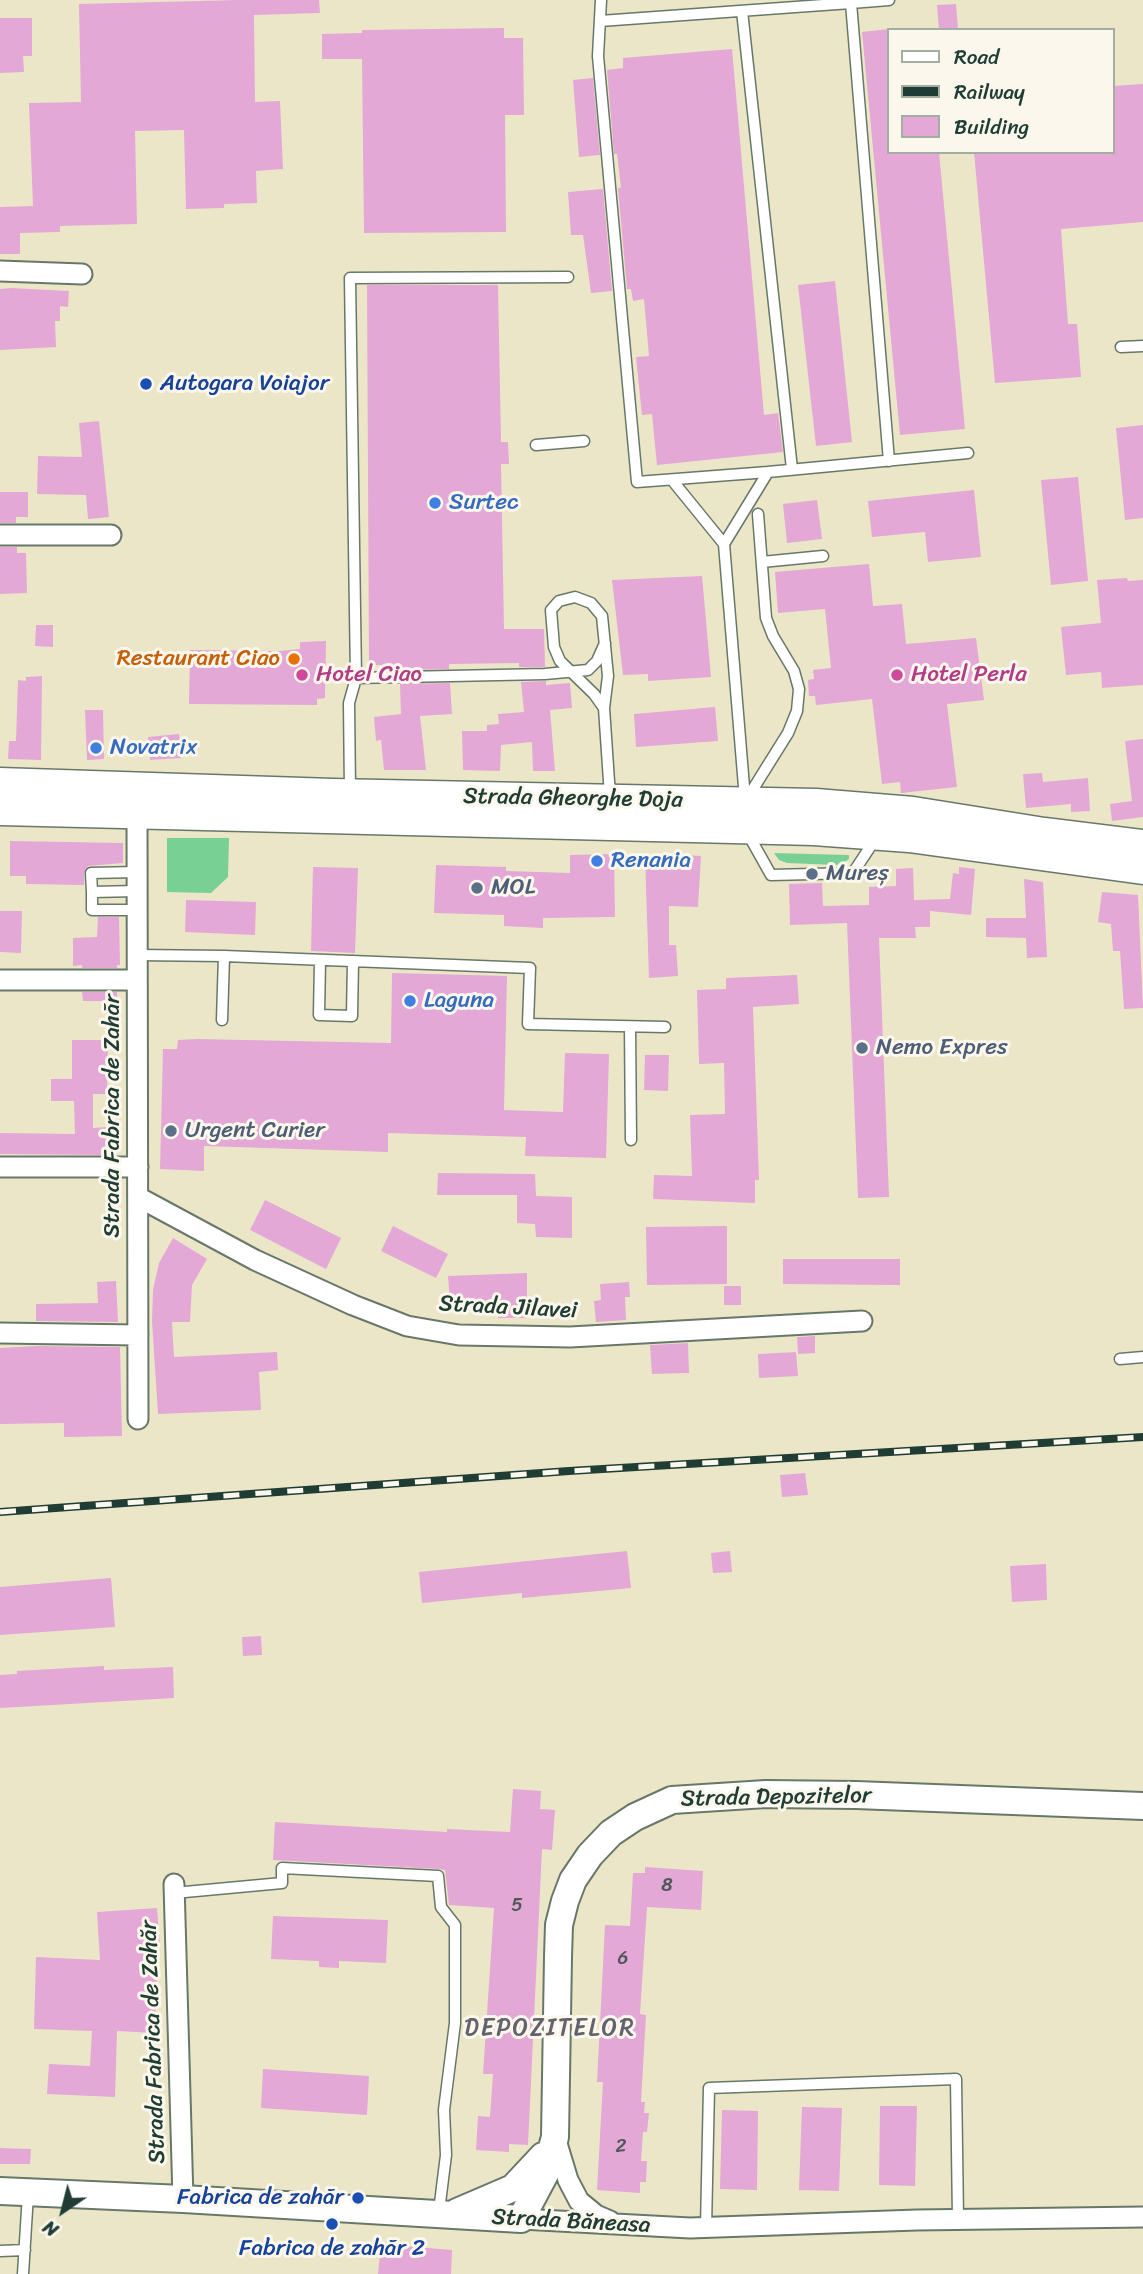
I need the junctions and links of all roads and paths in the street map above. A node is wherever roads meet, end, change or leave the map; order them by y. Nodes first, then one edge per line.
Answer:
1 (600, 0) edge
2 (889, 0) edge
3 (850, 3) junction
4 (742, 10) junction
5 (600, 21) junction
6 (0, 271) edge
7 (82, 274) dead end
8 (568, 277) dead end
9 (1143, 346) edge
10 (1121, 347) dead end
11 (584, 441) dead end
12 (536, 445) dead end
13 (968, 453) dead end
14 (889, 461) junction
15 (792, 470) junction
16 (768, 472) junction
17 (672, 480) junction
18 (758, 514) dead end
19 (0, 535) edge
20 (111, 535) dead end
21 (724, 544) junction
22 (823, 556) dead end
23 (762, 562) junction
24 (605, 643) junction
25 (573, 672) junction
26 (356, 678) junction
27 (604, 708) junction
28 (0, 783) edge
29 (350, 795) junction
30 (610, 800) junction
31 (0, 810) edge
32 (137, 812) junction
33 (745, 815) junction
34 (878, 835) junction
35 (1143, 845) edge
36 (1143, 869) edge
37 (137, 891) junction
38 (92, 892) junction
39 (137, 956) junction
40 (224, 956) junction
41 (320, 960) junction
42 (353, 961) junction
43 (0, 980) edge
44 (137, 981) junction
45 (222, 1020) dead end
46 (630, 1027) junction
47 (665, 1027) dead end
48 (631, 1140) dead end
49 (0, 1167) edge
50 (138, 1167) junction
51 (138, 1197) junction
52 (862, 1321) dead end
53 (0, 1333) edge
54 (138, 1335) junction
55 (1143, 1357) edge
56 (1120, 1359) dead end
57 (138, 1419) dead end
58 (1143, 1807) edge
59 (174, 1889) joint
60 (555, 2137) junction
61 (0, 2191) edge
62 (28, 2193) junction
63 (183, 2199) junction
64 (443, 2216) junction
65 (1143, 2217) edge
66 (521, 2219) junction
67 (958, 2219) junction
68 (618, 2224) junction
69 (706, 2227) junction
70 (25, 2250) junction
71 (0, 2251) edge
72 (23, 2274) edge

1 - 5 lane
2 - 3 lane
3 - 4 lane
3 - 14 lane
4 - 5 lane
4 - 15 lane
5 - 17 lane
6 - 7 street
8 - 26 lane
9 - 10 lane
11 - 12 lane
13 - 14 lane
14 - 15 lane
15 - 16 lane
16 - 17 lane
16 - 21 lane
17 - 21 lane
18 - 23 lane
19 - 20 street
21 - 33 lane
22 - 23 lane
23 - 33 lane
24 - 25 lane
24 - 25 lane
24 - 27 lane
25 - 26 lane
25 - 27 lane
26 - 29 lane
27 - 30 lane
28 - 29 main road, Strada Gheorghe Doja
29 - 30 main road, Strada Gheorghe Doja
30 - 33 main road, Strada Gheorghe Doja
31 - 32 main road, Strada Gheorghe Doja
32 - 33 main road, Strada Gheorghe Doja
32 - 37 street, Strada Fabrica de Zahăr
33 - 34 main road, Strada Gheorghe Doja
33 - 34 lane
33 - 35 main road, Strada Gheorghe Doja
34 - 36 main road, Strada Gheorghe Doja
37 - 38 lane
37 - 38 lane
37 - 38 lane
37 - 39 street, Strada Fabrica de Zahăr
39 - 40 lane
39 - 44 street, Strada Fabrica de Zahăr
40 - 41 lane
40 - 45 lane
41 - 42 lane
41 - 42 lane
42 - 46 lane
43 - 44 street
44 - 50 street, Strada Fabrica de Zahăr
46 - 47 lane
46 - 48 lane
49 - 50 street
50 - 51 street, Strada Fabrica de Zahăr
51 - 52 street, Strada Jilavei
51 - 54 street, Strada Fabrica de Zahăr
53 - 54 street
54 - 57 street, Strada Fabrica de Zahăr
55 - 56 lane
58 - 60 street, Strada Depozitelor
59 - 63 street, Strada Fabrica de Zahăr
59 - 64 lane
60 - 64 street
60 - 66 street, Strada Depozitelor
60 - 68 street, Strada Depozitelor
61 - 62 street, Strada Băneasa
62 - 63 street, Strada Băneasa
62 - 70 lane
63 - 64 street, Strada Băneasa
64 - 66 street, Strada Băneasa
65 - 67 street, Strada Băneasa
66 - 68 street, Strada Băneasa
67 - 69 street, Strada Băneasa
67 - 69 lane
68 - 69 street, Strada Băneasa
70 - 71 lane
70 - 72 lane

